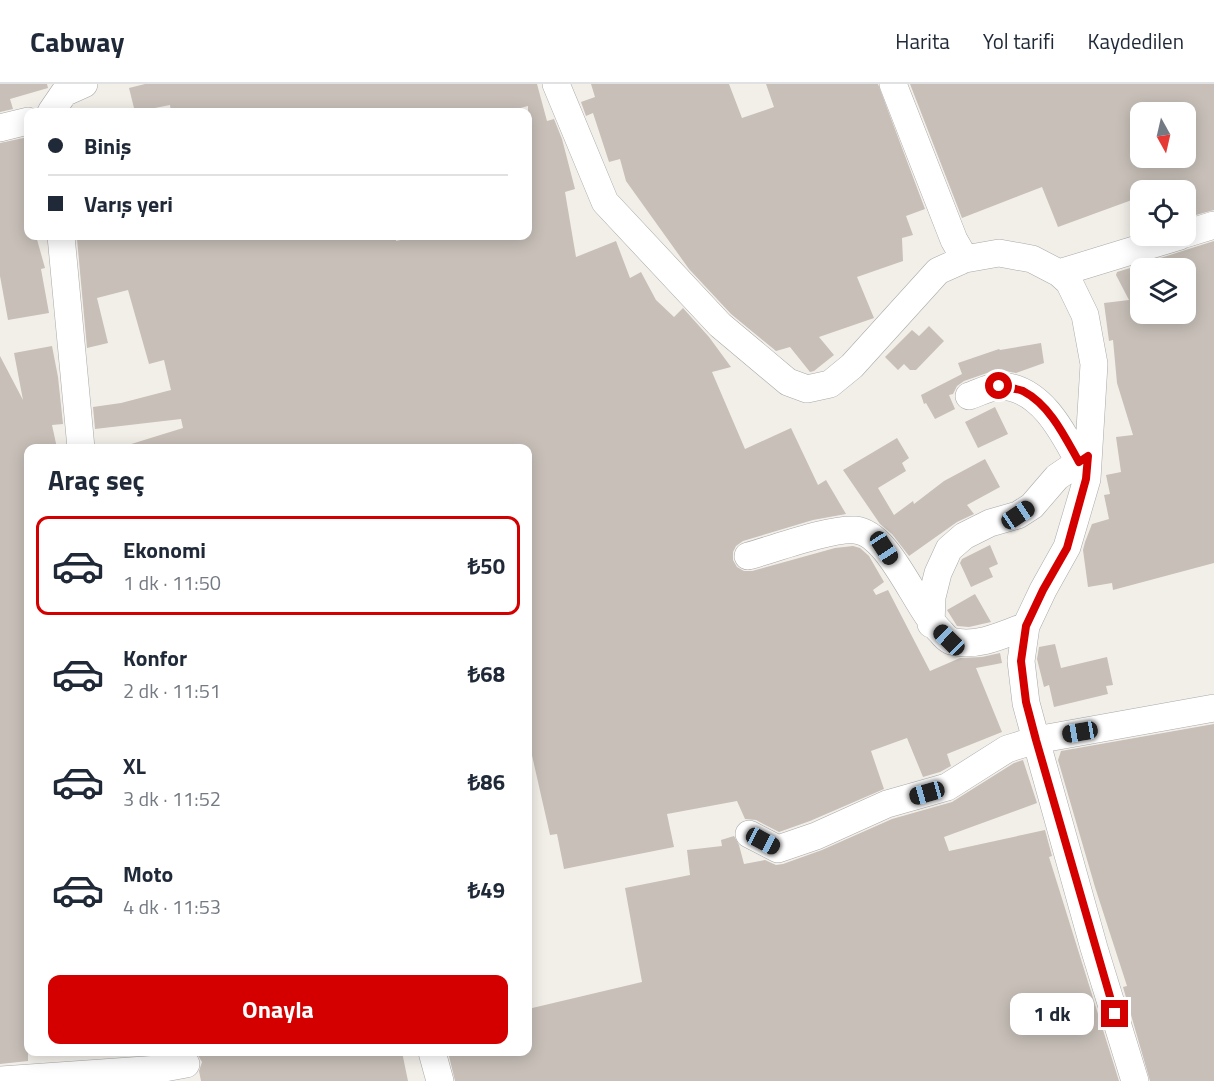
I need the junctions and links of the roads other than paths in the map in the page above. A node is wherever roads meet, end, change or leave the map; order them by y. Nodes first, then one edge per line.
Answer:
1 (84, 84) edge
2 (556, 84) edge
3 (893, 84) edge
4 (54, 108) edge
5 (24, 122) edge
6 (0, 128) edge
7 (1214, 225) edge
8 (1196, 231) edge
9 (61, 240) edge
10 (1147, 246) edge
11 (964, 259) junction
12 (1059, 273) junction
13 (969, 396) dead end
14 (81, 444) edge
15 (1083, 459) junction
16 (748, 556) dead end
17 (931, 624) junction
18 (1026, 626) junction
19 (1214, 708) edge
20 (1036, 740) junction
21 (749, 834) dead end
22 (433, 1056) edge
23 (186, 1066) edge
24 (0, 1080) edge
25 (440, 1081) edge
26 (1135, 1081) edge

1 - 4 street
2 - 11 street
3 - 11 street
5 - 6 street
7 - 8 street
9 - 14 street
10 - 12 street
11 - 12 street
12 - 15 street
13 - 15 street
15 - 17 street
15 - 18 street
16 - 17 street
17 - 18 street
18 - 20 street
19 - 20 street
20 - 21 street
20 - 26 street
22 - 25 street
23 - 24 street

